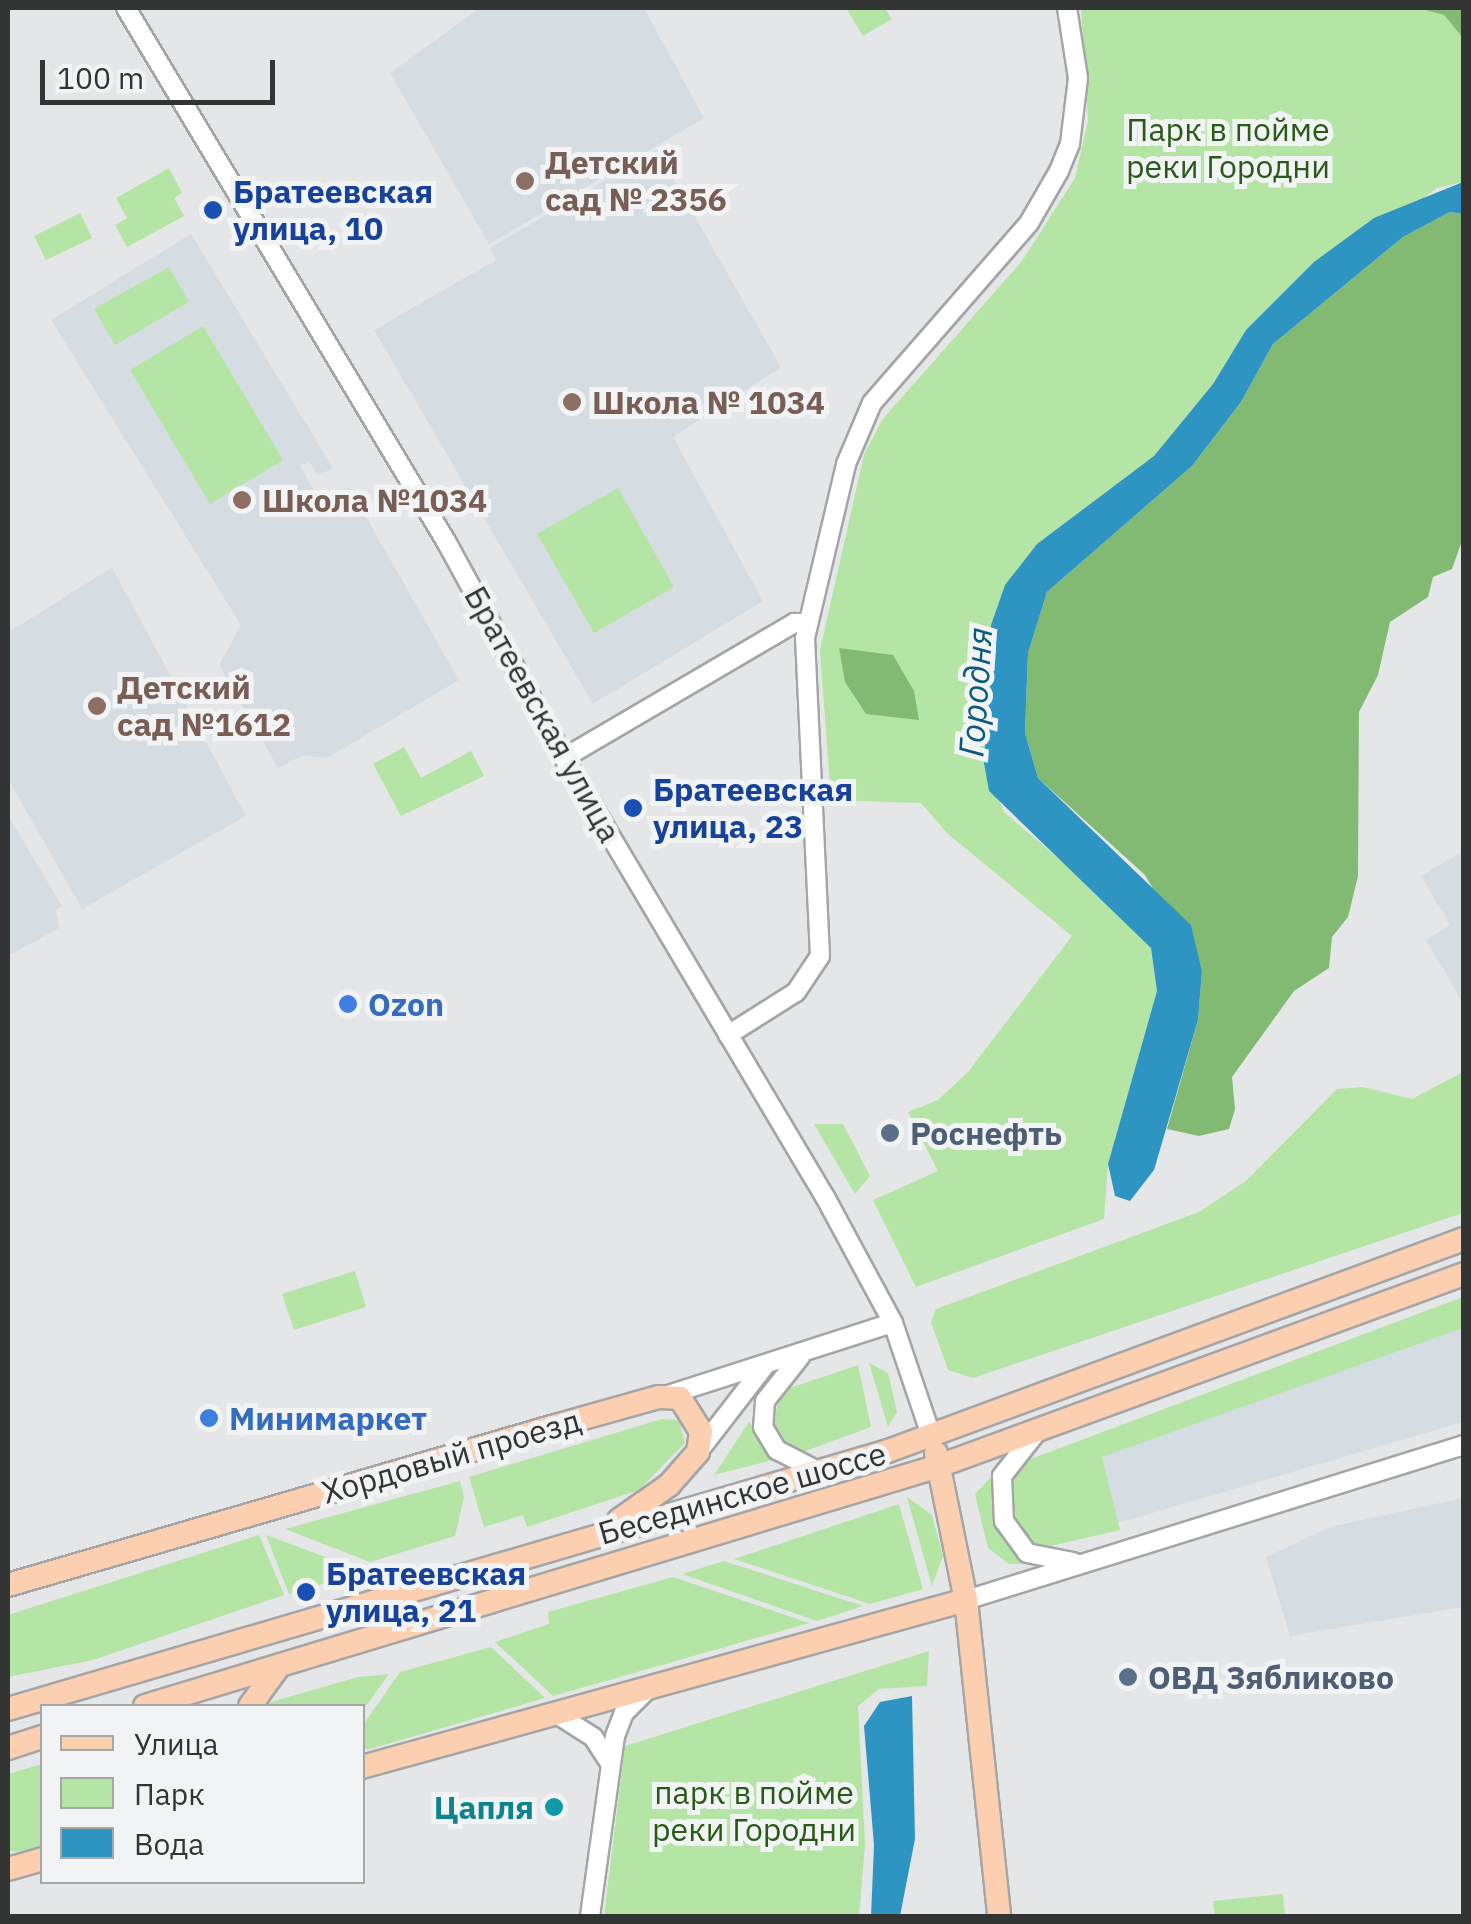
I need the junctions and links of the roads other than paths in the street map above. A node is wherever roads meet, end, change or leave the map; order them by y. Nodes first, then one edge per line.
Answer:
1 (126, 8) edge
2 (1067, 8) edge
3 (807, 623) junction
4 (564, 758) junction
5 (728, 1035) junction
6 (1464, 1239) edge
7 (1464, 1274) edge
8 (893, 1323) junction
9 (804, 1353) junction
10 (766, 1364) junction
11 (659, 1398) junction
12 (1036, 1433) junction
13 (931, 1435) junction
14 (1464, 1446) edge
15 (698, 1452) junction
16 (940, 1466) junction
17 (818, 1471) junction
18 (585, 1539) junction
19 (1079, 1563) junction
20 (8, 1585) edge
21 (966, 1600) junction
22 (280, 1666) junction
23 (653, 1686) junction
24 (152, 1704) edge
25 (252, 1704) edge
26 (8, 1708) edge
27 (555, 1713) junction
28 (40, 1738) edge
29 (8, 1748) edge
30 (608, 1762) junction
31 (365, 1766) edge
32 (8, 1856) edge
33 (40, 1859) edge
34 (40, 1860) edge
35 (8, 1868) edge
36 (590, 1916) edge
37 (999, 1916) edge

1 - 4 street, Братеевская улица
2 - 3 street
3 - 4 street
3 - 5 street
4 - 5 street, Братеевская улица
5 - 8 street, Братеевская улица
6 - 13 main road, Бесединское шоссе
7 - 12 main road, Бесединское шоссе
8 - 9 street, Хордовый проезд
8 - 13 street, Братеевская улица
9 - 10 street, Хордовый проезд
9 - 17 street
10 - 11 street, Хордовый проезд
10 - 15 street
11 - 15 main road
11 - 20 main road, Хордовый проезд
12 - 16 main road, Бесединское шоссе
12 - 19 street
13 - 16 main road
13 - 17 main road, Бесединское шоссе
14 - 19 street
15 - 18 main road
16 - 21 main road
16 - 22 main road, Бесединское шоссе
17 - 18 main road, Бесединское шоссе
18 - 26 main road, Бесединское шоссе
19 - 21 street
21 - 23 main road
21 - 37 main road
22 - 24 main road, Бесединское шоссе
22 - 25 main road
23 - 27 main road
23 - 30 street
27 - 30 street
27 - 31 main road
28 - 29 main road
30 - 36 street
32 - 33 main road
34 - 35 main road

